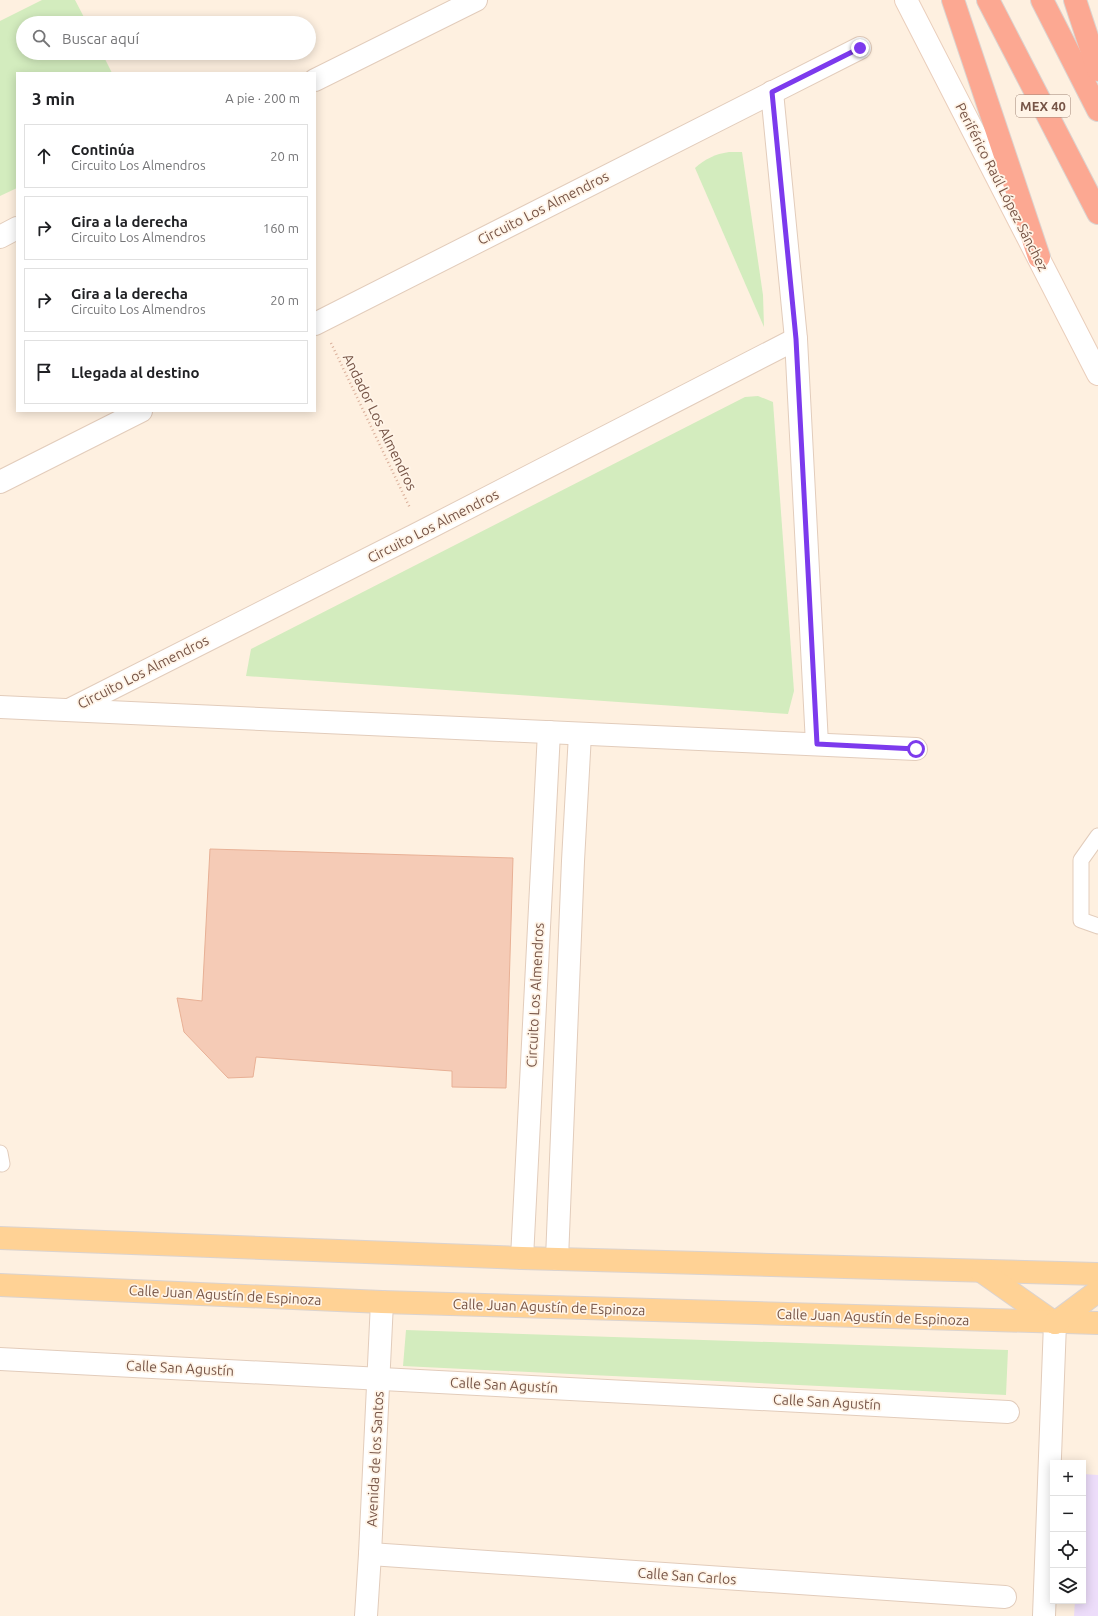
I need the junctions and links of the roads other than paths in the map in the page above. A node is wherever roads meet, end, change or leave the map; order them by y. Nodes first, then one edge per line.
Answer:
1 (476, 0) edge
2 (906, 0) edge
3 (953, 0) edge
4 (988, 0) edge
5 (1042, 0) edge
6 (1075, 0) edge
7 (860, 48) dead end
8 (1098, 70) edge
9 (316, 80) edge
10 (772, 92) junction
11 (1098, 110) edge
12 (1098, 213) edge
13 (16, 229) edge
14 (0, 237) edge
15 (1038, 257) junction
16 (317, 322) edge
17 (796, 339) junction
18 (1098, 374) edge
19 (139, 412) edge
20 (0, 482) edge
21 (0, 707) edge
22 (68, 710) junction
23 (548, 732) junction
24 (580, 734) junction
25 (817, 744) junction
26 (916, 749) dead end
27 (1098, 836) edge
28 (542, 859) junction
29 (574, 861) junction
30 (1098, 926) edge
31 (0, 1238) edge
32 (522, 1258) junction
33 (557, 1259) junction
34 (981, 1271) junction
35 (1098, 1274) edge
36 (0, 1285) edge
37 (1098, 1291) edge
38 (382, 1302) junction
39 (1055, 1323) junction
40 (1098, 1323) edge
41 (0, 1359) edge
42 (379, 1379) junction
43 (1008, 1412) dead end
44 (370, 1554) junction
45 (1005, 1597) dead end
46 (366, 1616) edge
47 (1044, 1616) edge

1 - 9 street
2 - 15 street, Periférico Raúl López Sánchez
3 - 15 highway
4 - 12 highway, MEX 40
5 - 11 highway, MEX 40
6 - 8 highway
7 - 10 street, Circuito Los Almendros
10 - 16 street, Circuito Los Almendros
10 - 17 street
13 - 14 street
15 - 18 street, Periférico Raúl López Sánchez
17 - 22 street, Circuito Los Almendros
17 - 25 street
19 - 20 street
21 - 22 street, Circuito Los Almendros
22 - 23 street, Circuito Los Almendros
23 - 24 street, Circuito Los Almendros
23 - 28 street, Circuito Los Almendros
24 - 25 street, Circuito Los Almendros
24 - 29 street
25 - 26 street, Circuito Los Almendros
27 - 30 lane
28 - 29 street
28 - 32 street, Circuito Los Almendros
29 - 33 street
31 - 32 main road
32 - 33 main road
33 - 34 main road
34 - 35 main road
34 - 39 main road
36 - 38 main road, Calle Juan Agustín de Espinoza
37 - 39 main road
38 - 39 main road, Calle Juan Agustín de Espinoza
38 - 42 street, Avenida de los Santos
39 - 40 main road, Calle Juan Agustín de Espinoza
39 - 47 street
41 - 42 street, Calle San Agustín
42 - 43 street, Calle San Agustín
42 - 44 street, Avenida de los Santos
44 - 45 street, Calle San Carlos
44 - 46 street, Avenida de los Santos

